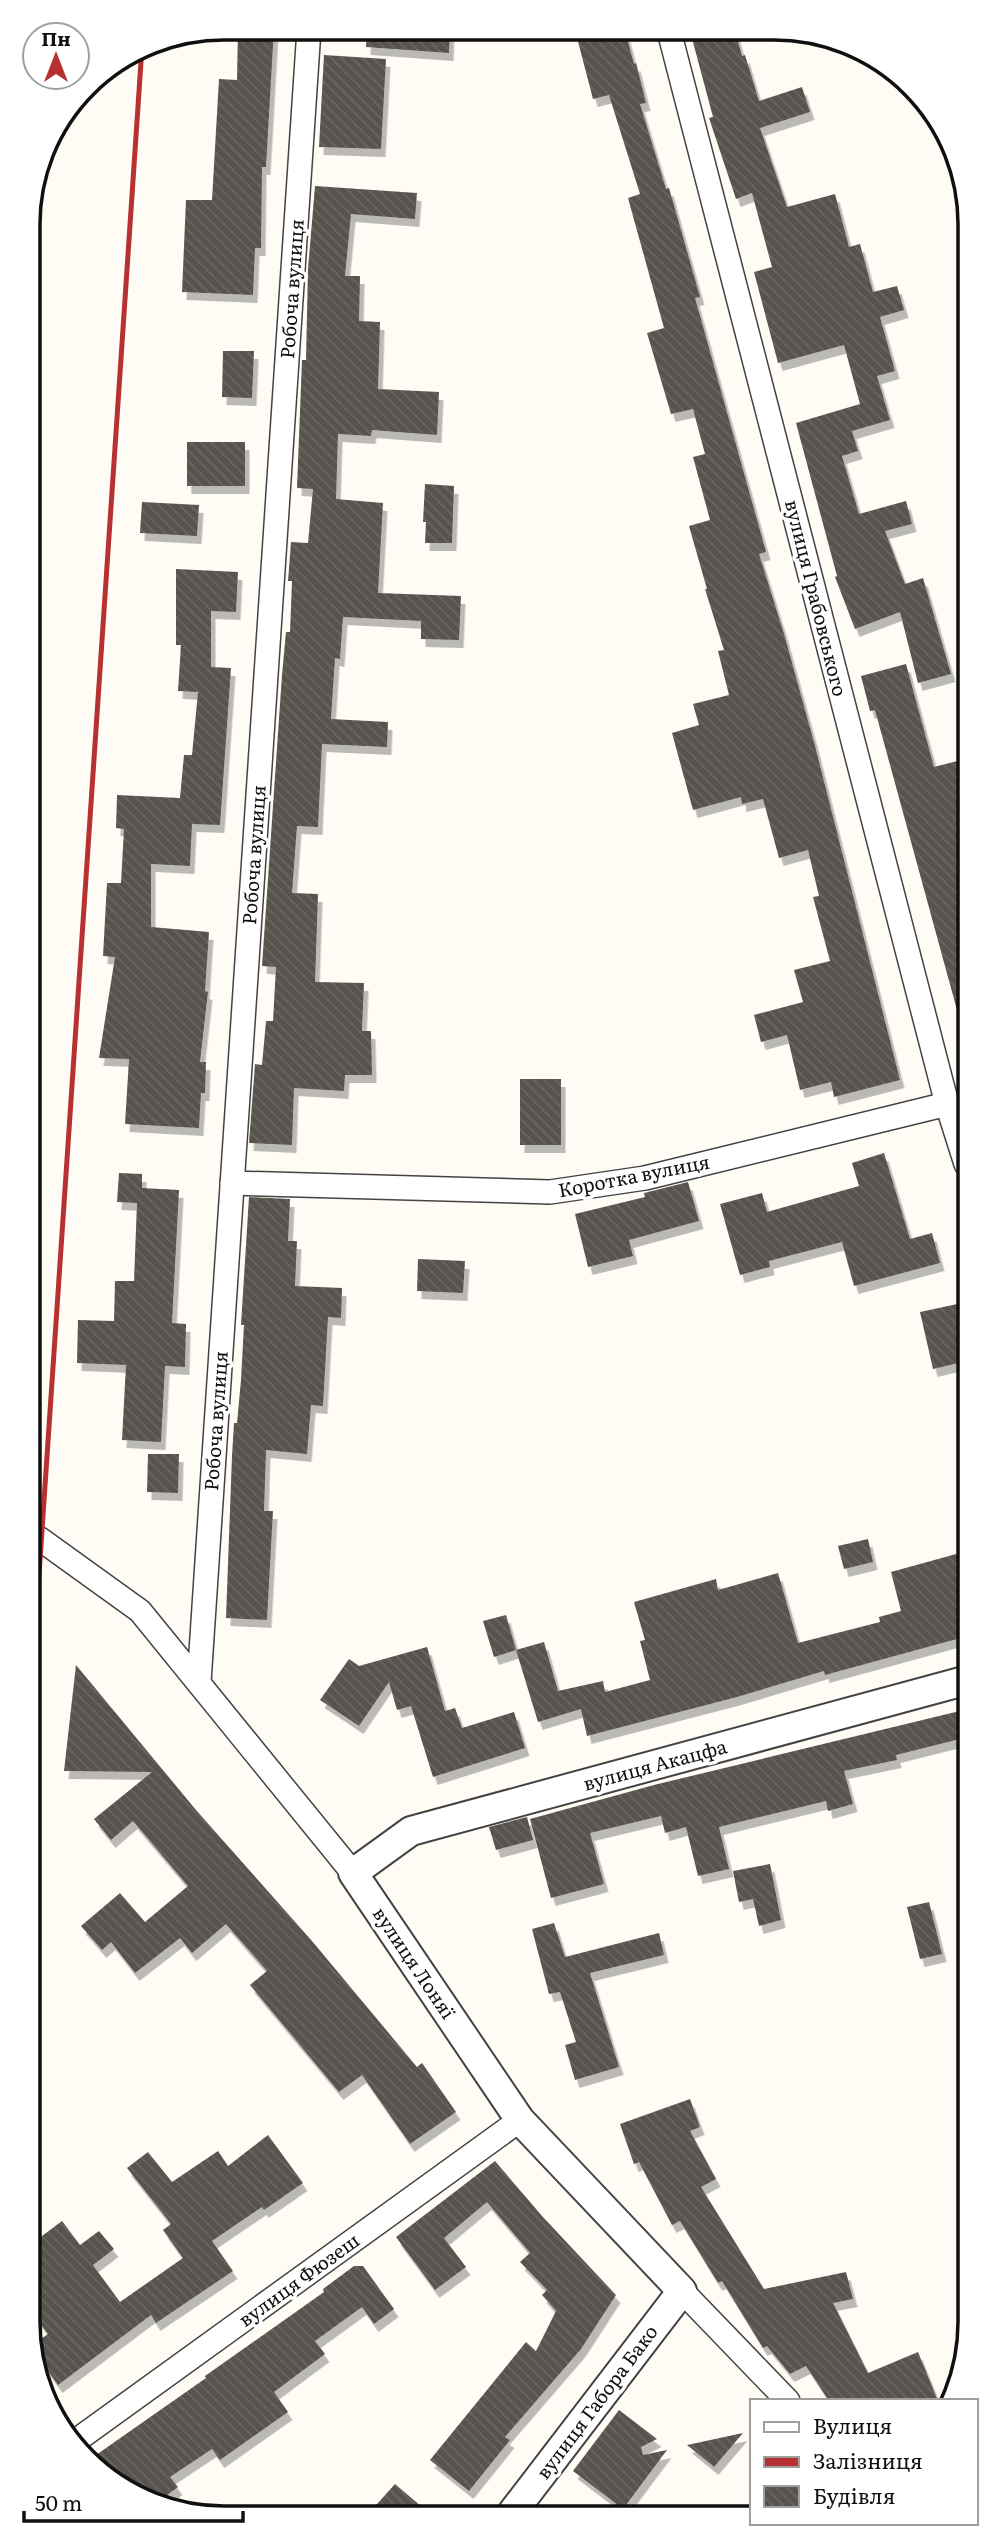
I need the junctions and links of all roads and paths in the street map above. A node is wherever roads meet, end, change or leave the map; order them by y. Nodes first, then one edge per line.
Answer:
1 (672, 40) edge
2 (308, 41) edge
3 (947, 1104) junction
4 (958, 1137) edge
5 (232, 1183) junction
6 (40, 1539) edge
7 (199, 1682) junction
8 (957, 1683) edge
9 (353, 1873) junction
10 (520, 2120) junction
11 (682, 2291) junction
12 (786, 2399) edge
13 (82, 2438) edge
14 (517, 2506) edge

1 - 3 street, вулиця Грабовського
2 - 5 street, Робоча вулиця
3 - 4 street, вулиця Грабовського
3 - 5 street, Коротка вулиця
5 - 7 street, Робоча вулиця
6 - 7 street, вулиця Лоняї
7 - 9 street, вулиця Лоняї
8 - 9 street, вулиця Акацфа
9 - 10 street, вулиця Лоняї
10 - 11 street, вулиця Лоняї
10 - 13 street, вулиця Фюзеш
11 - 12 street, вулиця Лоняї
11 - 14 street, вулиця Габора Бако

